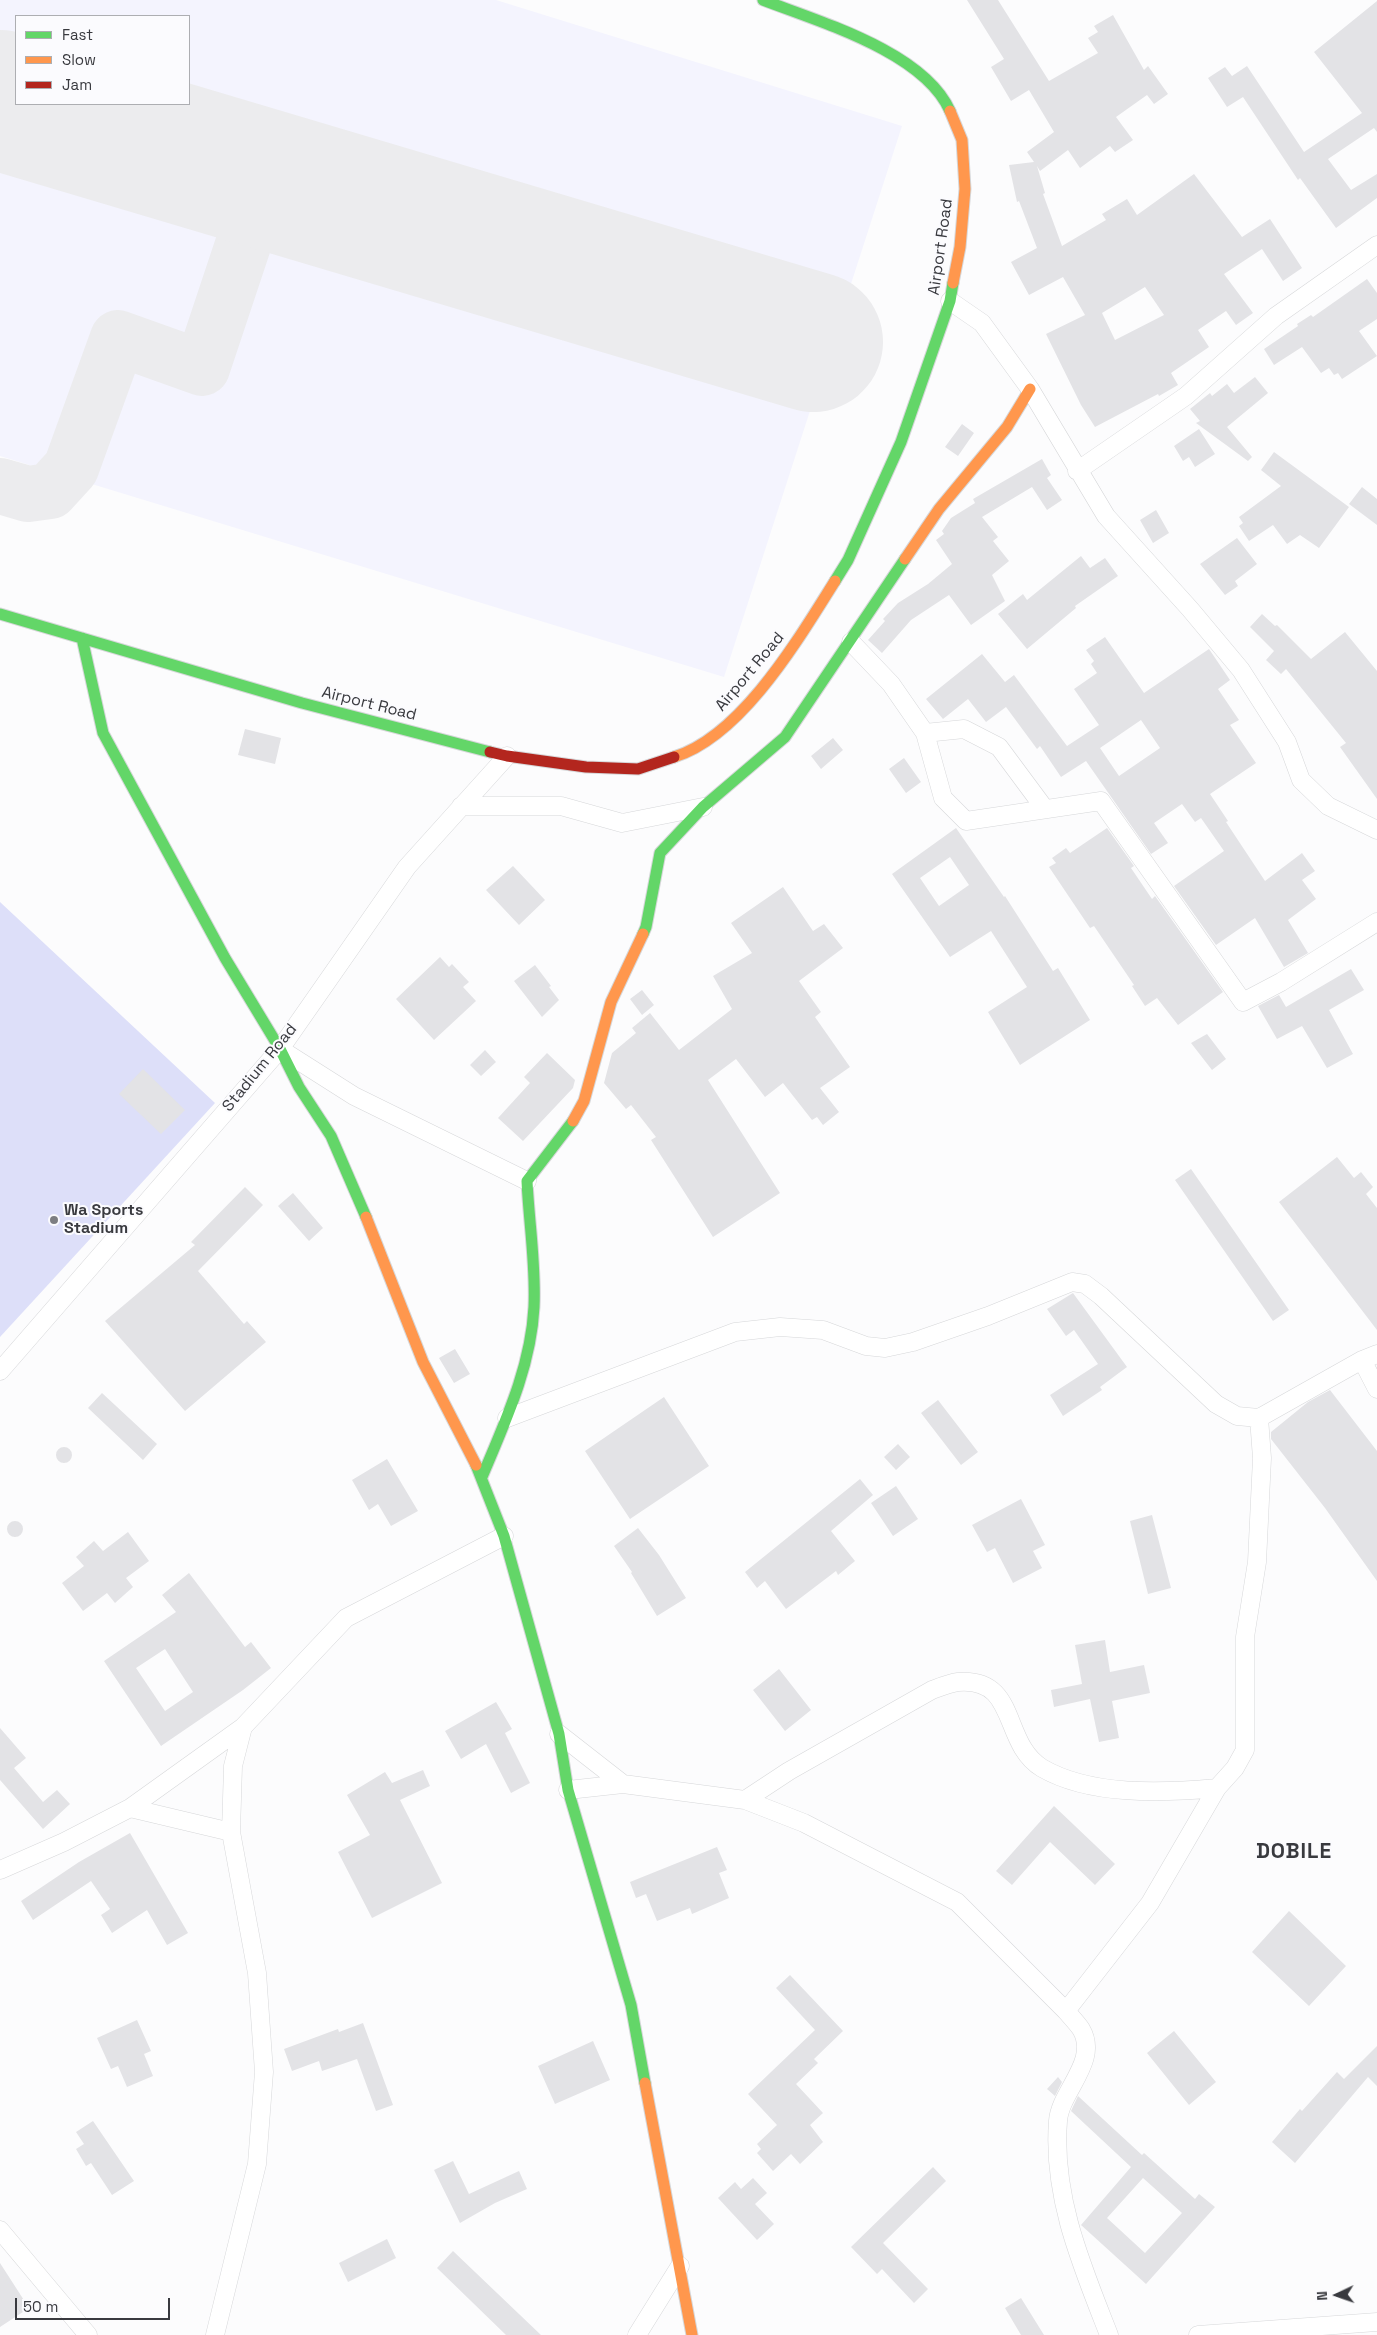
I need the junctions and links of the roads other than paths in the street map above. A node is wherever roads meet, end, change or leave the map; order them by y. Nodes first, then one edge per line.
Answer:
1 (763, 0) edge
2 (1377, 245) edge
3 (950, 301) junction
4 (1030, 389) junction
5 (1077, 470) junction
6 (0, 614) edge
7 (82, 638) junction
8 (851, 642) junction
9 (925, 733) junction
10 (507, 756) junction
11 (461, 806) junction
12 (703, 807) junction
13 (1045, 810) junction
14 (1377, 830) edge
15 (1377, 922) edge
16 (280, 1048) junction
17 (527, 1181) junction
18 (1369, 1357) edge
19 (0, 1371) edge
20 (1377, 1389) edge
21 (506, 1418) junction
22 (1259, 1418) junction
23 (482, 1477) junction
24 (504, 1536) junction
25 (243, 1727) junction
26 (558, 1734) junction
27 (623, 1784) junction
28 (1217, 1788) junction
29 (568, 1790) junction
30 (745, 1800) junction
31 (130, 1808) junction
32 (231, 1832) junction
33 (0, 1870) edge
34 (1066, 2011) junction
35 (0, 2230) edge
36 (680, 2266) junction
37 (1377, 2322) edge
38 (88, 2335) edge
39 (215, 2335) edge
40 (637, 2335) edge
41 (692, 2335) edge
42 (1109, 2335) edge
43 (1198, 2335) edge

1 - 3 main road, Airport Road
2 - 5 street
3 - 4 street
3 - 10 main road, Airport Road
4 - 5 street
4 - 8 main road
5 - 14 street
6 - 7 main road, Airport Road
7 - 10 main road, Airport Road
7 - 16 main road
8 - 9 street
8 - 12 main road
9 - 13 street
9 - 13 street
10 - 11 street, Stadium Road
11 - 12 street
11 - 16 street, Stadium Road
12 - 17 main road
13 - 15 street
16 - 17 street
16 - 19 street, Stadium Road
16 - 23 main road
17 - 21 main road
18 - 20 street
18 - 22 street
21 - 22 street
21 - 23 main road
22 - 28 street
23 - 24 main road
24 - 25 street
24 - 26 main road
25 - 31 street
25 - 32 street
26 - 27 street
26 - 29 main road
27 - 29 street
27 - 30 street
28 - 30 street
28 - 34 street
29 - 36 main road
30 - 34 street
31 - 32 street
31 - 33 street
32 - 39 street
34 - 42 street
35 - 38 street
36 - 40 street
36 - 41 main road
37 - 43 street

